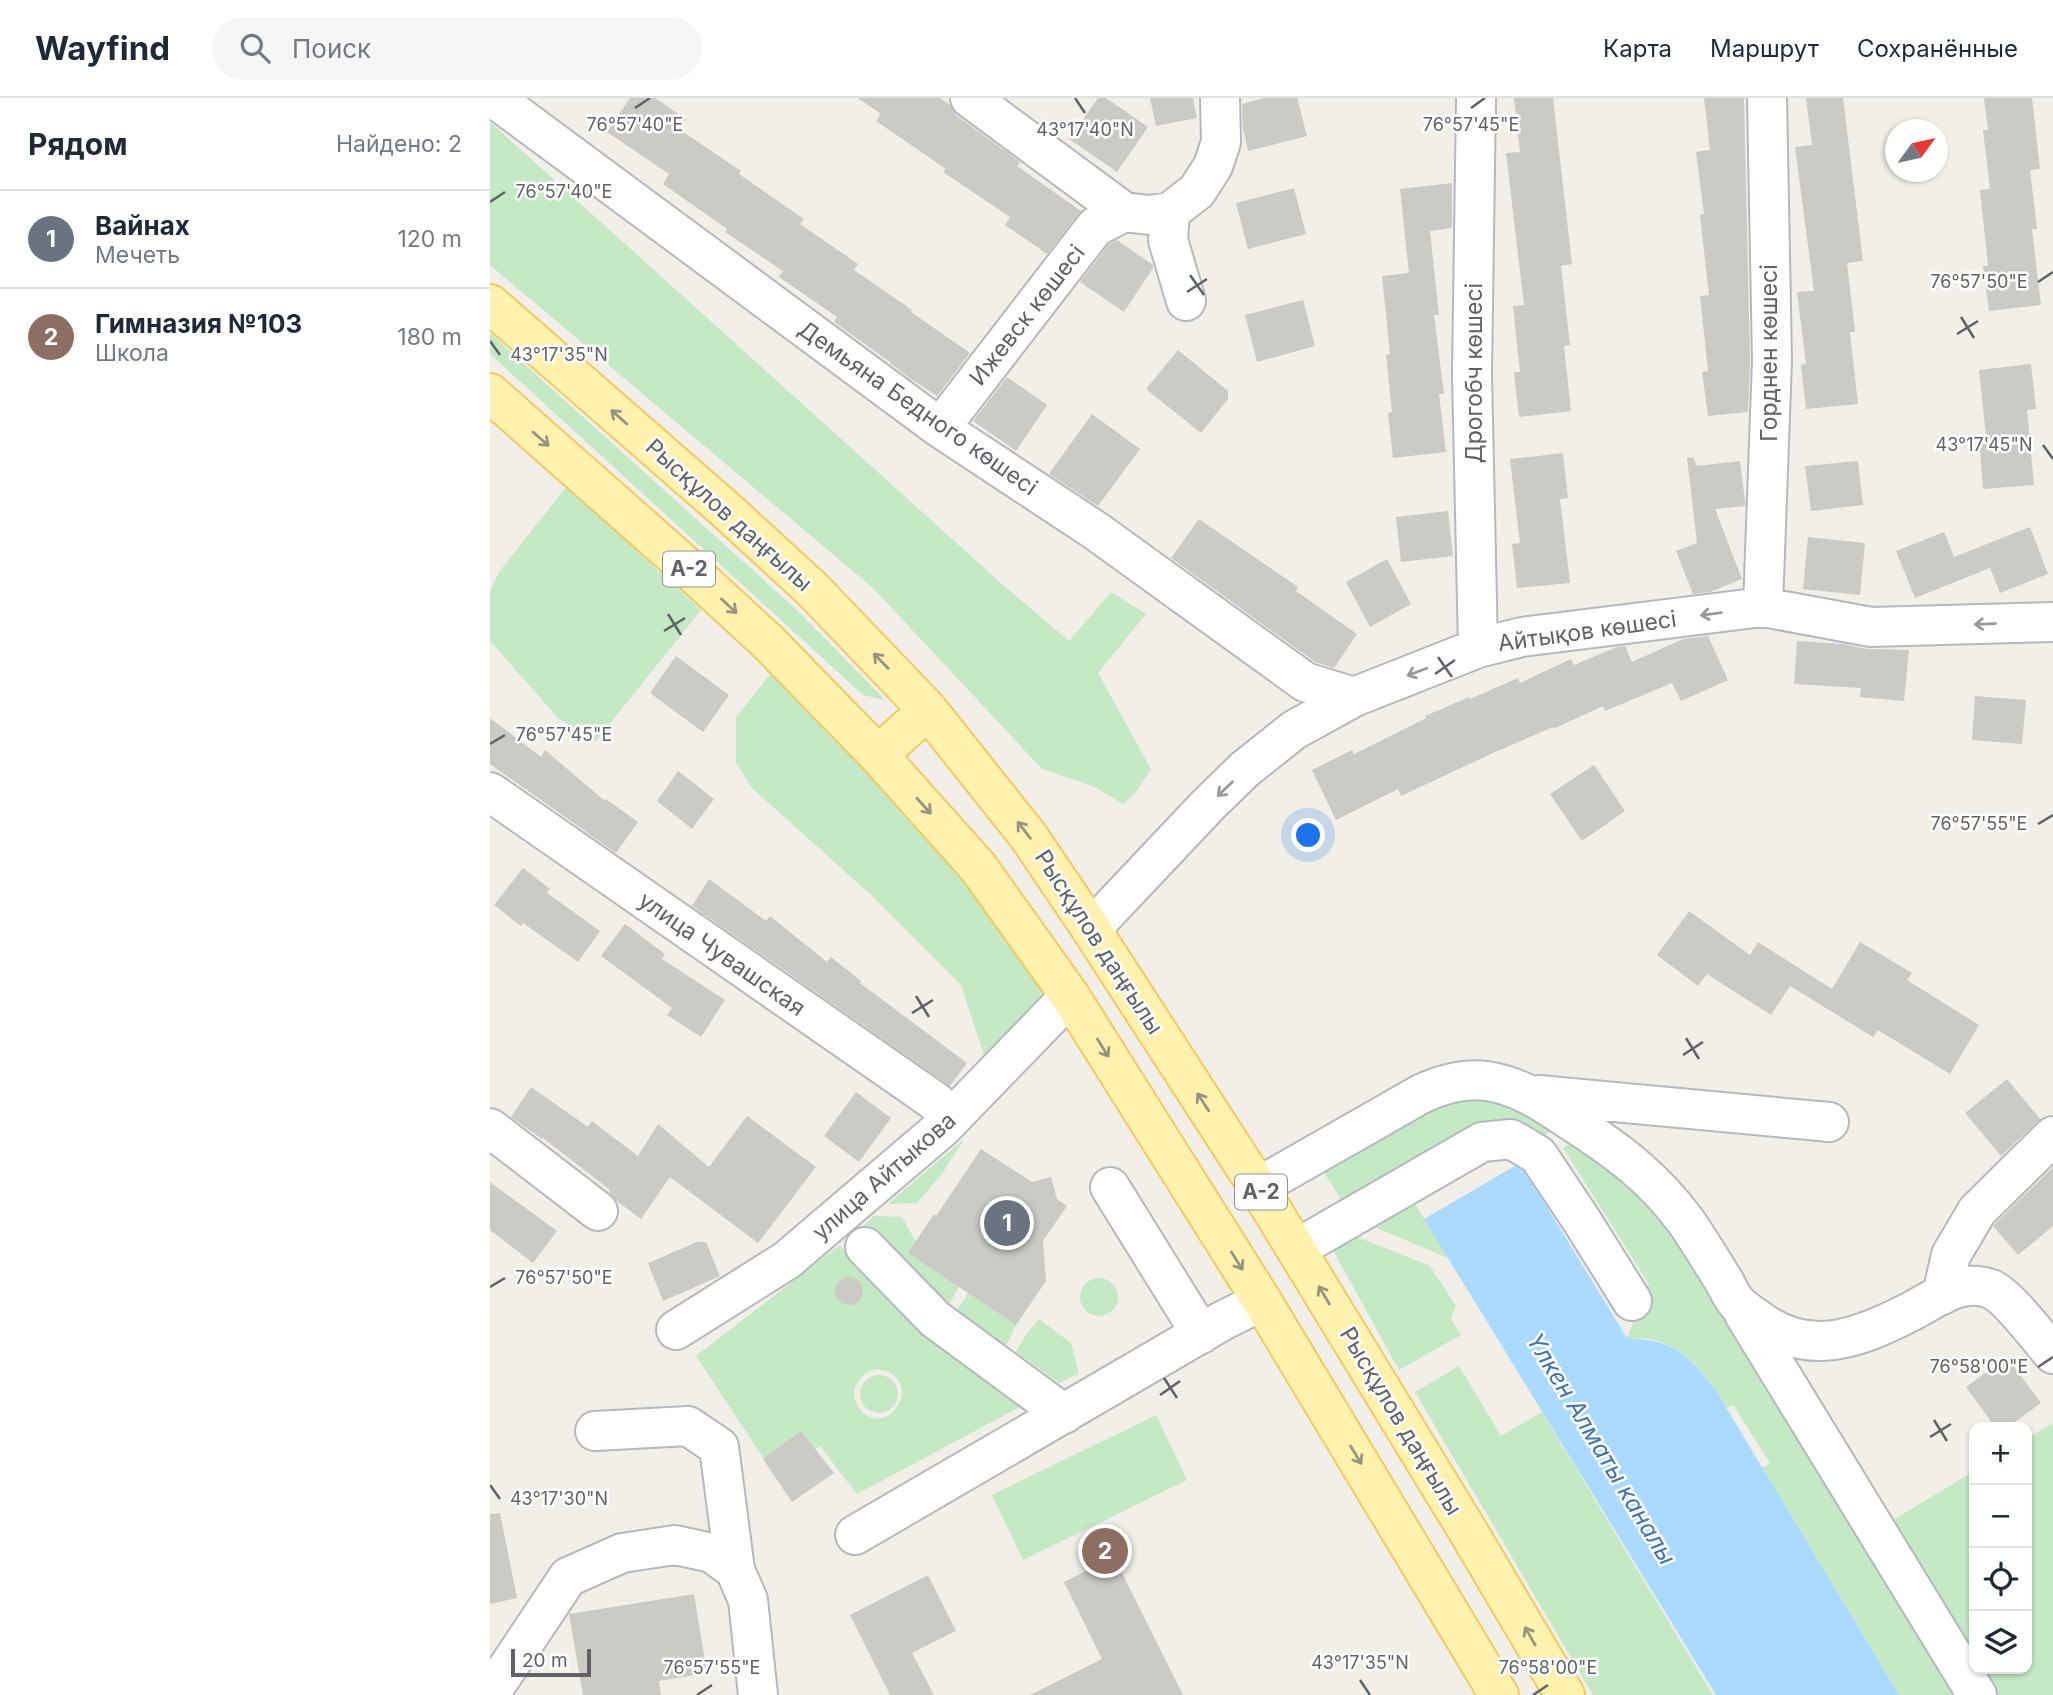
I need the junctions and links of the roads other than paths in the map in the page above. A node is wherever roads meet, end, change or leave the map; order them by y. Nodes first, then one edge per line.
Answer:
1 (494, 98) edge
2 (970, 98) edge
3 (1220, 98) edge
4 (1476, 98) edge
5 (1768, 98) edge
6 (1124, 212) junction
7 (1171, 212) junction
8 (1186, 301) dead end
9 (490, 304) edge
10 (490, 393) edge
11 (940, 428) junction
12 (1763, 607) junction
13 (2053, 622) edge
14 (1478, 648) junction
15 (1354, 696) junction
16 (928, 710) junction
17 (878, 755) junction
18 (490, 792) edge
19 (1091, 929) junction
20 (1070, 996) junction
21 (1531, 1094) junction
22 (950, 1120) junction
23 (1829, 1122) dead end
24 (1578, 1125) junction
25 (490, 1128) edge
26 (2053, 1136) edge
27 (1538, 1155) junction
28 (1110, 1187) dead end
29 (1258, 1187) junction
30 (598, 1211) dead end
31 (1207, 1214) junction
32 (865, 1247) dead end
33 (1296, 1249) junction
34 (1942, 1295) junction
35 (1262, 1301) junction
36 (1632, 1301) dead end
37 (1738, 1304) junction
38 (676, 1330) dead end
39 (1201, 1335) junction
40 (2053, 1354) edge
41 (1065, 1414) junction
42 (595, 1431) dead end
43 (855, 1535) dead end
44 (1423, 1567) junction
45 (735, 1570) junction
46 (496, 1690) edge
47 (758, 1695) edge
48 (1499, 1695) edge
49 (1528, 1695) edge
50 (1564, 1695) edge
51 (1977, 1695) edge

1 - 11 street, Демьяна Бедного көшесі
2 - 6 street
3 - 7 street
4 - 14 street, Дрогобч көшесі
5 - 12 street, Горднен көшесі
6 - 7 street
6 - 11 street, Ижевск көшесі
7 - 8 street
16 -> 9 main road, Рысқұлов даңғылы / A-2
10 -> 17 main road, A-2
11 - 15 street, Демьяна Бедного көшесі
13 -> 12 street, Айтықов көшесі
12 -> 14 street, Айтықов көшесі
14 -> 15 street, Айтықов көшесі
15 -> 19 street, Айтықов көшесі
16 - 17 main road
19 -> 16 main road, Рысқұлов даңғылы / A-2
17 -> 20 main road, A-2
18 - 22 street, улица Чувашская
29 -> 19 main road, Рысқұлов даңғылы / A-2
20 - 22 street, улица Айтыкова
20 -> 31 main road, A-2
21 - 23 street
21 - 24 street
21 - 29 street
22 - 38 street, улица Айтыкова
24 - 27 street
24 - 37 street
25 - 30 street
26 - 34 street
27 - 33 street
27 - 36 street
28 - 39 street
29 - 31 main road
29 - 33 main road, Рысқұлов даңғылы / A-2
31 -> 35 main road, A-2
32 - 41 street
50 -> 33 main road, Рысқұлов даңғылы / A-2
34 - 37 street
34 - 40 street
35 - 39 street
35 -> 44 main road, A-2
37 - 51 street
39 - 41 street
41 - 43 street
42 - 45 street
44 - 48 main road, A-2
44 - 49 main road
45 - 46 street
45 - 47 street

